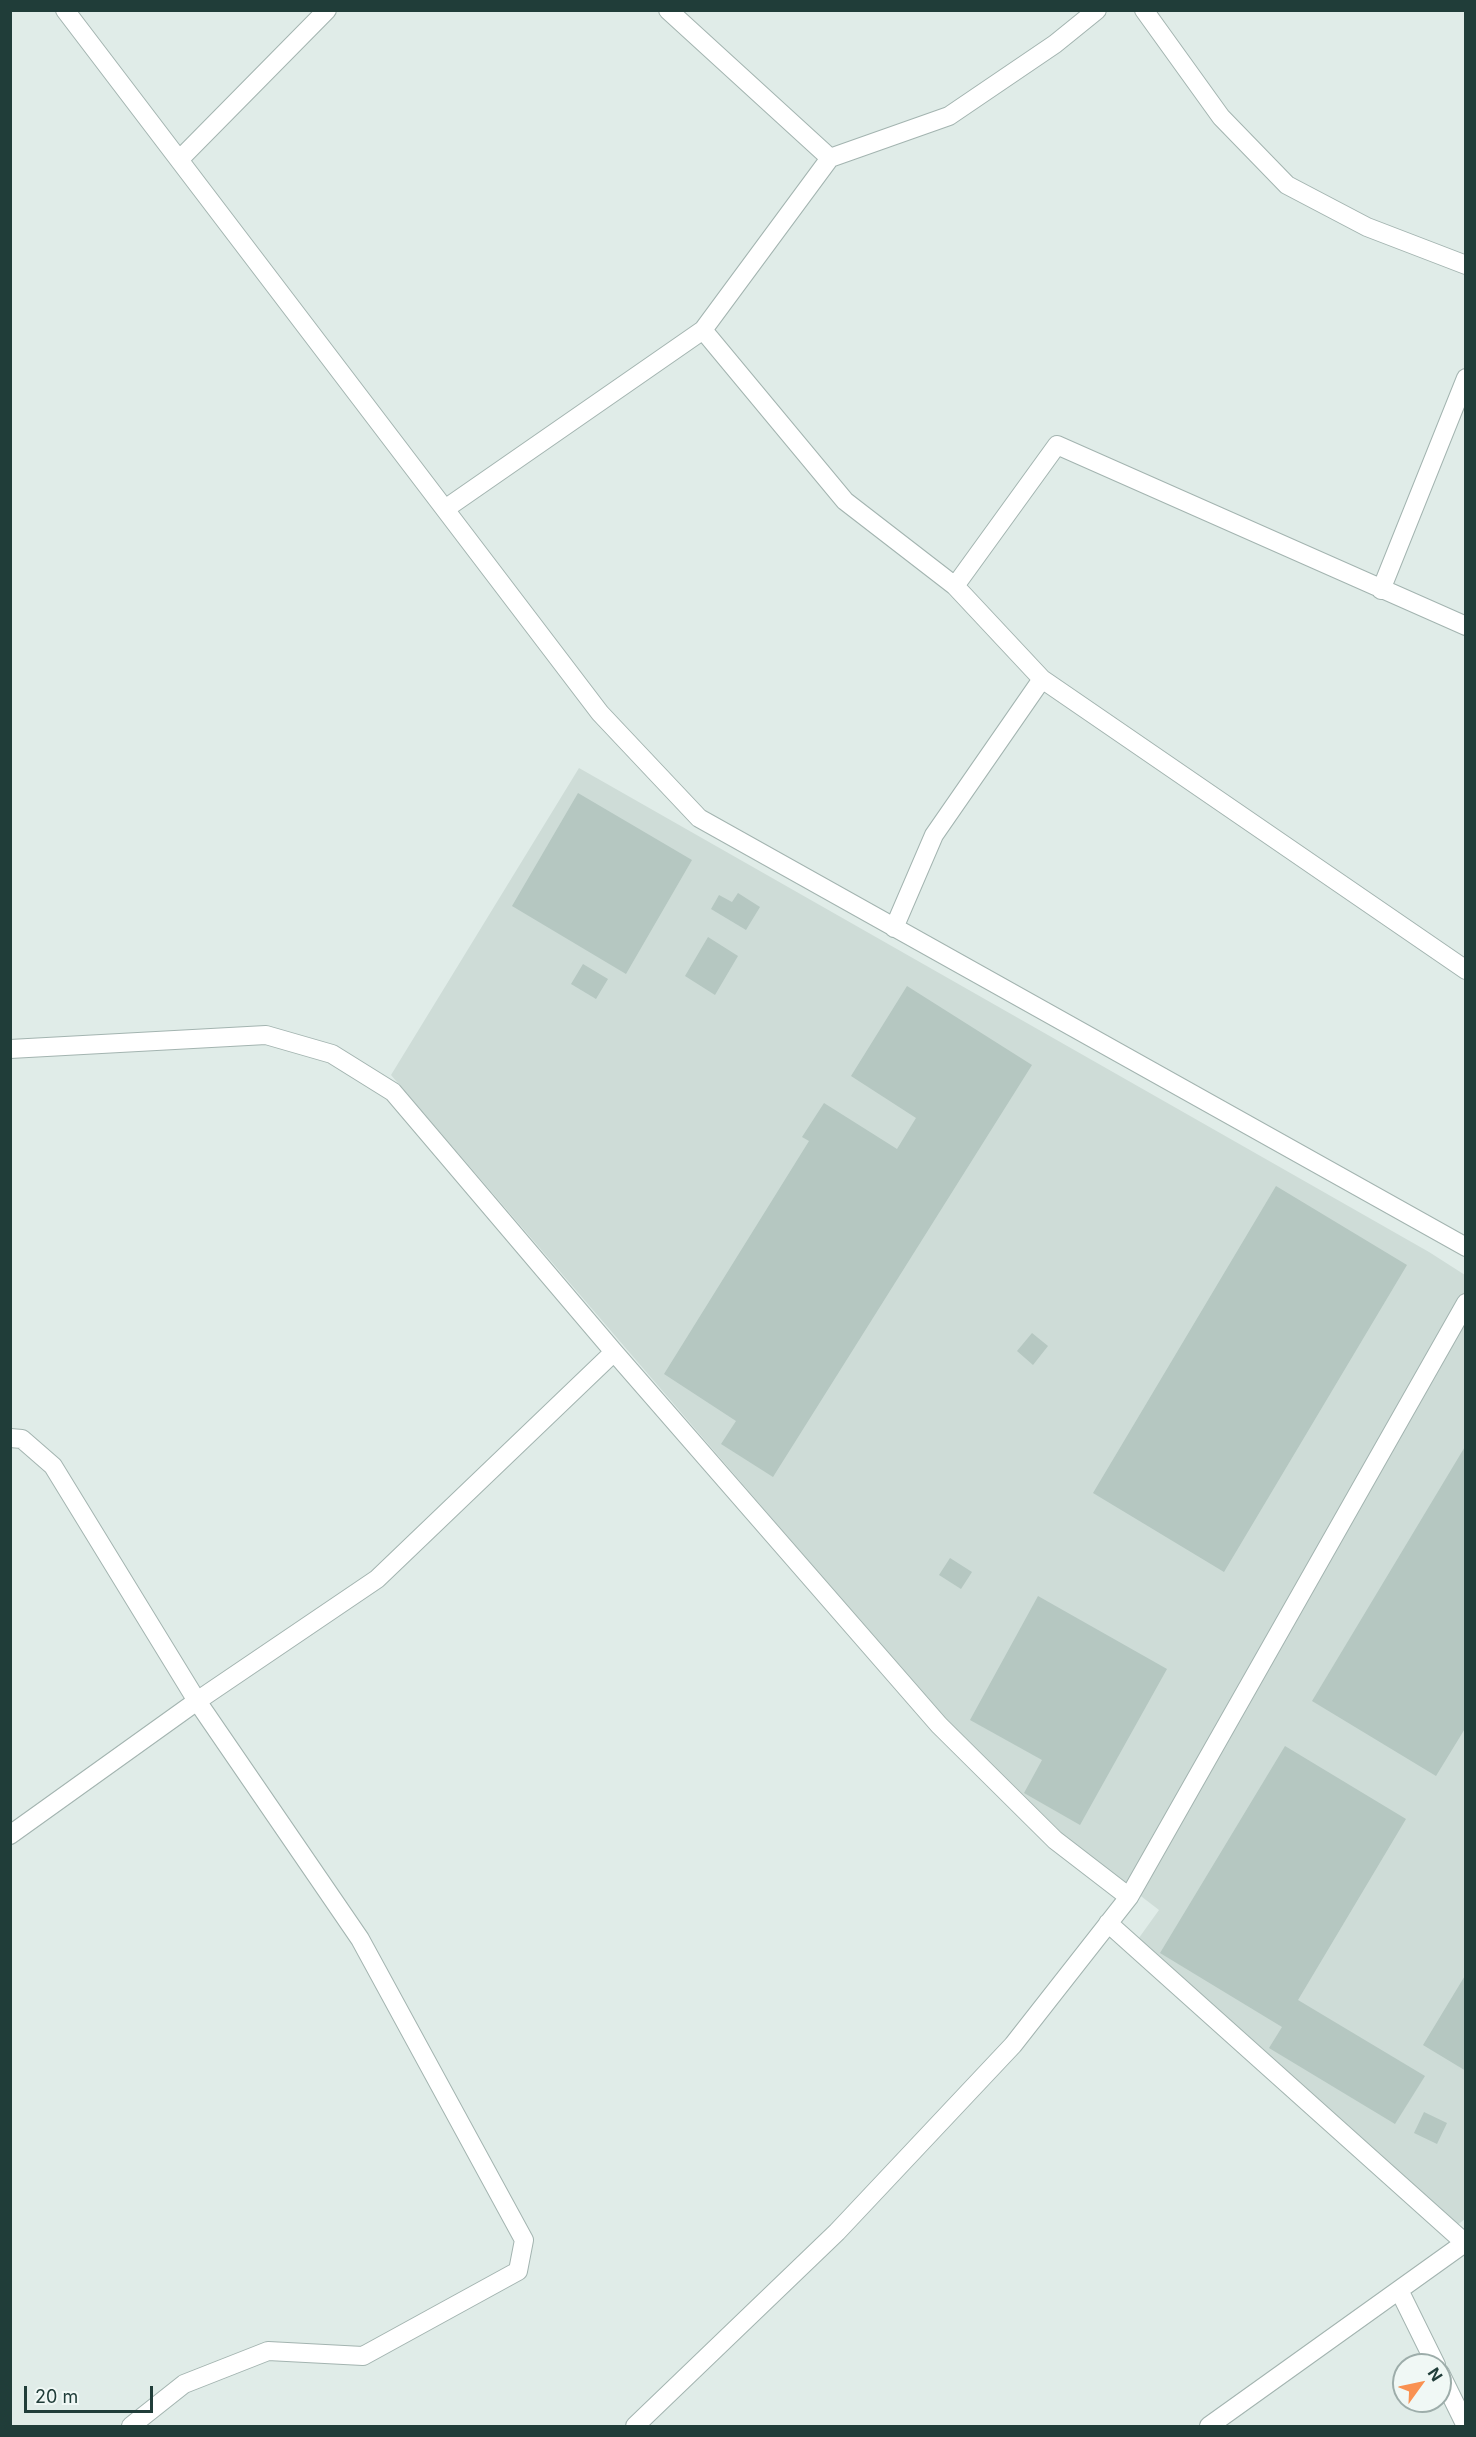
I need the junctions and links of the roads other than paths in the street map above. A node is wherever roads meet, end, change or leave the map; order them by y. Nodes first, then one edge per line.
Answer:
1 (65, 10) edge
2 (327, 10) edge
3 (669, 10) edge
4 (1097, 10) edge
5 (1144, 10) edge
6 (830, 158) junction
7 (179, 160) junction
8 (1466, 265) edge
9 (703, 330) junction
10 (1466, 378) edge
11 (445, 509) junction
12 (956, 586) junction
13 (1381, 591) junction
14 (1466, 626) edge
15 (1042, 679) junction
16 (894, 928) junction
17 (1466, 970) edge
18 (10, 1049) edge
19 (1466, 1247) edge
20 (1466, 1303) edge
21 (614, 1352) junction
22 (10, 1438) edge
23 (197, 1701) junction
24 (10, 1835) edge
25 (1129, 1897) junction
26 (1108, 1923) junction
27 (1465, 2243) edge
28 (1400, 2290) junction
29 (1430, 2353) edge
30 (1452, 2397) edge
31 (1466, 2426) edge
32 (131, 2427) edge
33 (635, 2427) edge
34 (1209, 2427) edge

1 - 7 street
2 - 7 street
3 - 6 street
4 - 6 street
5 - 8 street
6 - 9 street
7 - 11 street
9 - 11 street
9 - 12 street
10 - 13 street
11 - 16 street
12 - 13 street
12 - 15 street
13 - 14 street
15 - 16 street
15 - 17 street
16 - 19 street
18 - 21 street
20 - 25 street
21 - 23 street
21 - 25 street
22 - 23 street
23 - 24 street
23 - 32 street
25 - 26 street
26 - 27 street
26 - 33 street
27 - 28 street
28 - 29 street
28 - 34 street
30 - 31 street

